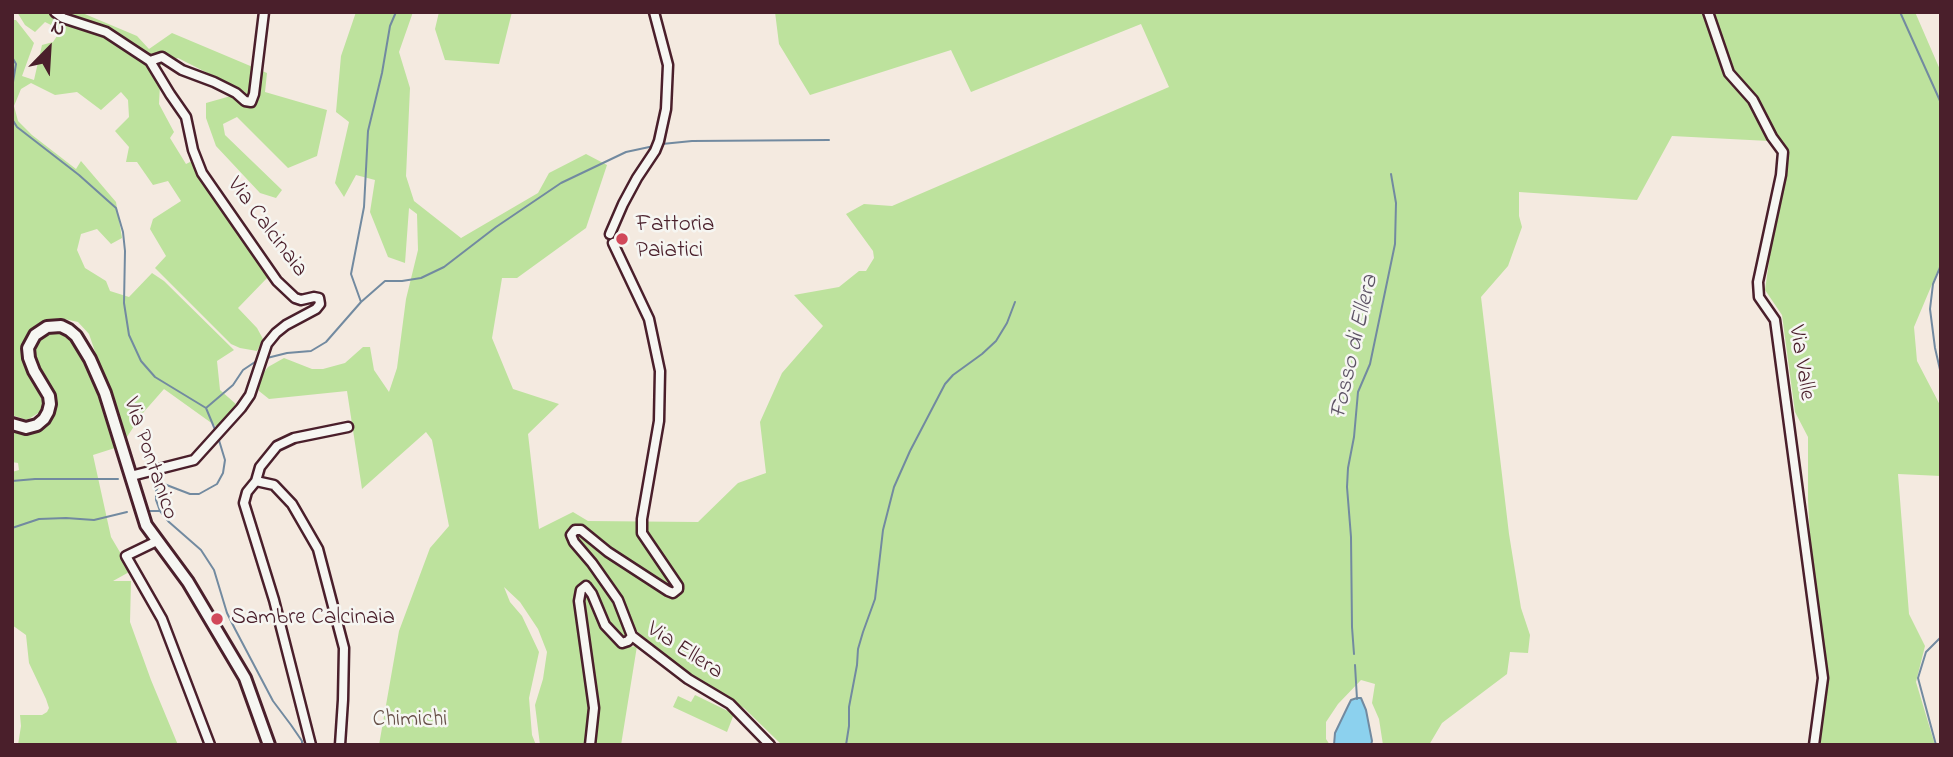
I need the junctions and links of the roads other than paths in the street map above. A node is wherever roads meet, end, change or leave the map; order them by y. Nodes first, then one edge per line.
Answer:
1 (55, 12) edge
2 (264, 12) edge
3 (654, 12) edge
4 (1708, 12) edge
5 (150, 61) junction
6 (12, 424) edge
7 (348, 427) dead end
8 (131, 476) junction
9 (256, 481) junction
10 (157, 541) junction
11 (632, 636) junction
12 (264, 744) edge
13 (210, 745) edge
14 (311, 745) edge
15 (340, 745) edge
16 (590, 745) edge
17 (770, 745) edge
18 (1814, 745) edge

1 - 5 street, Via Calcinaia
2 - 5 street, Via Calcinaia
3 - 11 street
4 - 18 street, Via Valle
5 - 8 street, Via Calcinaia
6 - 8 street, Via Pontanico
7 - 9 street
8 - 10 street, Via Pontanico
9 - 14 street
9 - 15 street
10 - 12 street, Via Pontanico
10 - 13 street
11 - 16 street, Via Ellera
11 - 17 street, Via Ellera

